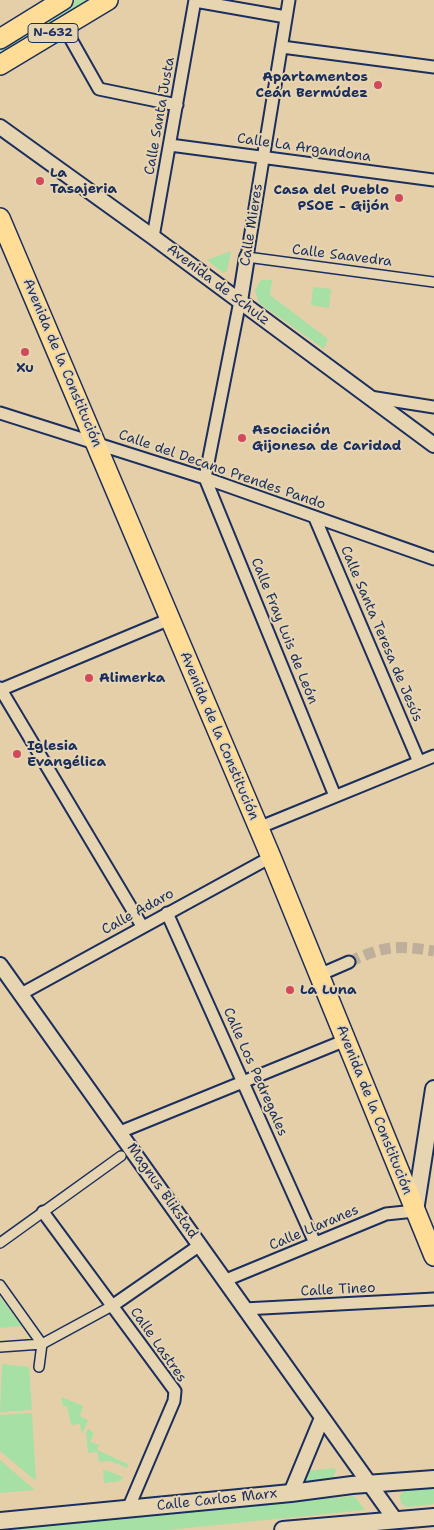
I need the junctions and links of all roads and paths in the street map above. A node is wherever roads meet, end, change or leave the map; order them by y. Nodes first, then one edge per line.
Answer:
1 (63, 0) edge
2 (289, 0) edge
3 (107, 1) edge
4 (195, 1) edge
5 (286, 17) junction
6 (64, 26) junction
7 (0, 39) edge
8 (282, 47) junction
9 (0, 65) edge
10 (434, 67) edge
11 (177, 105) junction
12 (0, 127) edge
13 (170, 145) junction
14 (264, 158) junction
15 (434, 180) edge
16 (0, 218) edge
17 (153, 236) junction
18 (247, 257) junction
19 (434, 282) edge
20 (240, 301) junction
21 (370, 397) junction
22 (434, 407) edge
23 (0, 413) edge
24 (96, 443) junction
25 (434, 445) edge
26 (205, 478) junction
27 (315, 518) junction
28 (434, 559) edge
29 (170, 619) junction
30 (0, 689) edge
31 (434, 756) edge
32 (419, 762) junction
33 (335, 796) junction
34 (258, 828) junction
35 (270, 857) junction
36 (166, 913) junction
37 (142, 926) junction
38 (349, 962) tunnel mouth
39 (0, 965) edge
40 (319, 975) junction
41 (21, 994) junction
42 (346, 1040) junction
43 (243, 1082) junction
44 (434, 1089) edge
45 (120, 1132) junction
46 (121, 1156) dead end
47 (415, 1211) junction
48 (43, 1212) junction
49 (0, 1243) edge
50 (315, 1243) junction
51 (200, 1245) junction
52 (434, 1256) edge
53 (226, 1280) junction
54 (2, 1287) edge
55 (434, 1299) edge
56 (112, 1306) junction
57 (244, 1309) junction
58 (42, 1344) junction
59 (0, 1347) edge
60 (39, 1367) dead end
61 (322, 1418) junction
62 (434, 1479) edge
63 (370, 1485) junction
64 (291, 1493) junction
65 (128, 1509) junction
66 (434, 1517) edge
67 (0, 1522) edge
68 (399, 1526) edge
69 (358, 1527) edge
70 (283, 1530) edge

1 - 7 main road, N-632
2 - 5 street, Calle Mieres
3 - 6 main road, N-632
4 - 5 street
4 - 11 street, Calle Santa Justa
5 - 8 street, Calle Mieres
6 - 9 main road, N-632
6 - 11 street
8 - 10 street
8 - 14 street, Calle Mieres
11 - 13 street, Calle Santa Justa
12 - 17 street, Avenida de Schulz
13 - 14 street, Calle La Argandona
13 - 17 street, Calle Santa Justa
14 - 15 street, Calle La Argandona
14 - 18 street, Calle Mieres
16 - 24 main road, Avenida de la Constitución
17 - 20 street, Avenida de Schulz
18 - 19 street, Calle Saavedra
18 - 20 street, Calle Mieres
20 - 21 street, Avenida de Schulz
20 - 26 street, Calle Mieres
21 - 22 street
21 - 25 street, Avenida de Schulz
23 - 24 street, Calle del Decano Prendes Pando
24 - 26 street, Calle del Decano Prendes Pando
24 - 29 main road, Avenida de la Constitución
26 - 27 street, Calle del Decano Prendes Pando
26 - 33 street, Calle Fray Luis de León
27 - 28 street, Calle del Decano Prendes Pando
27 - 32 street, Calle Santa Teresa de Jesús
29 - 30 street
29 - 34 main road, Avenida de la Constitución
30 - 37 street
31 - 32 street
32 - 33 street
33 - 34 street
34 - 35 main road, Avenida de la Constitución
35 - 36 street, Calle Adaro
35 - 40 main road, Avenida de la Constitución
36 - 37 street, Calle Adaro
36 - 43 street, Calle Los Pedregales
37 - 41 street, Calle Adaro
38 - 40 street
39 - 41 street, Magnus Blikstad
40 - 42 main road, Avenida de la Constitución
41 - 45 street, Magnus Blikstad
42 - 43 street
42 - 47 main road, Avenida de la Constitución
43 - 45 street
43 - 50 street, Calle Los Pedregales
44 - 47 main road
45 - 51 street, Magnus Blikstad
46 - 48 street
47 - 50 street, Calle Llaranes
47 - 52 main road, Avenida de la Constitución
48 - 49 street
48 - 56 street, Calle Lastres
50 - 53 street, Calle Llaranes
51 - 53 street, Magnus Blikstad
51 - 56 street
53 - 57 street, Magnus Blikstad
54 - 58 street
55 - 57 street, Calle Tineo
56 - 58 street
56 - 65 street, Calle Lastres
57 - 61 street, Magnus Blikstad
58 - 59 street
58 - 60 street
61 - 63 street, Magnus Blikstad
61 - 64 street
62 - 63 main road, Calle Carlos Marx
63 - 64 main road, Calle Carlos Marx
63 - 68 street, Magnus Blikstad
64 - 65 main road, Calle Carlos Marx
65 - 67 main road, Calle Carlos Marx
66 - 68 main road
68 - 69 main road
69 - 70 main road

